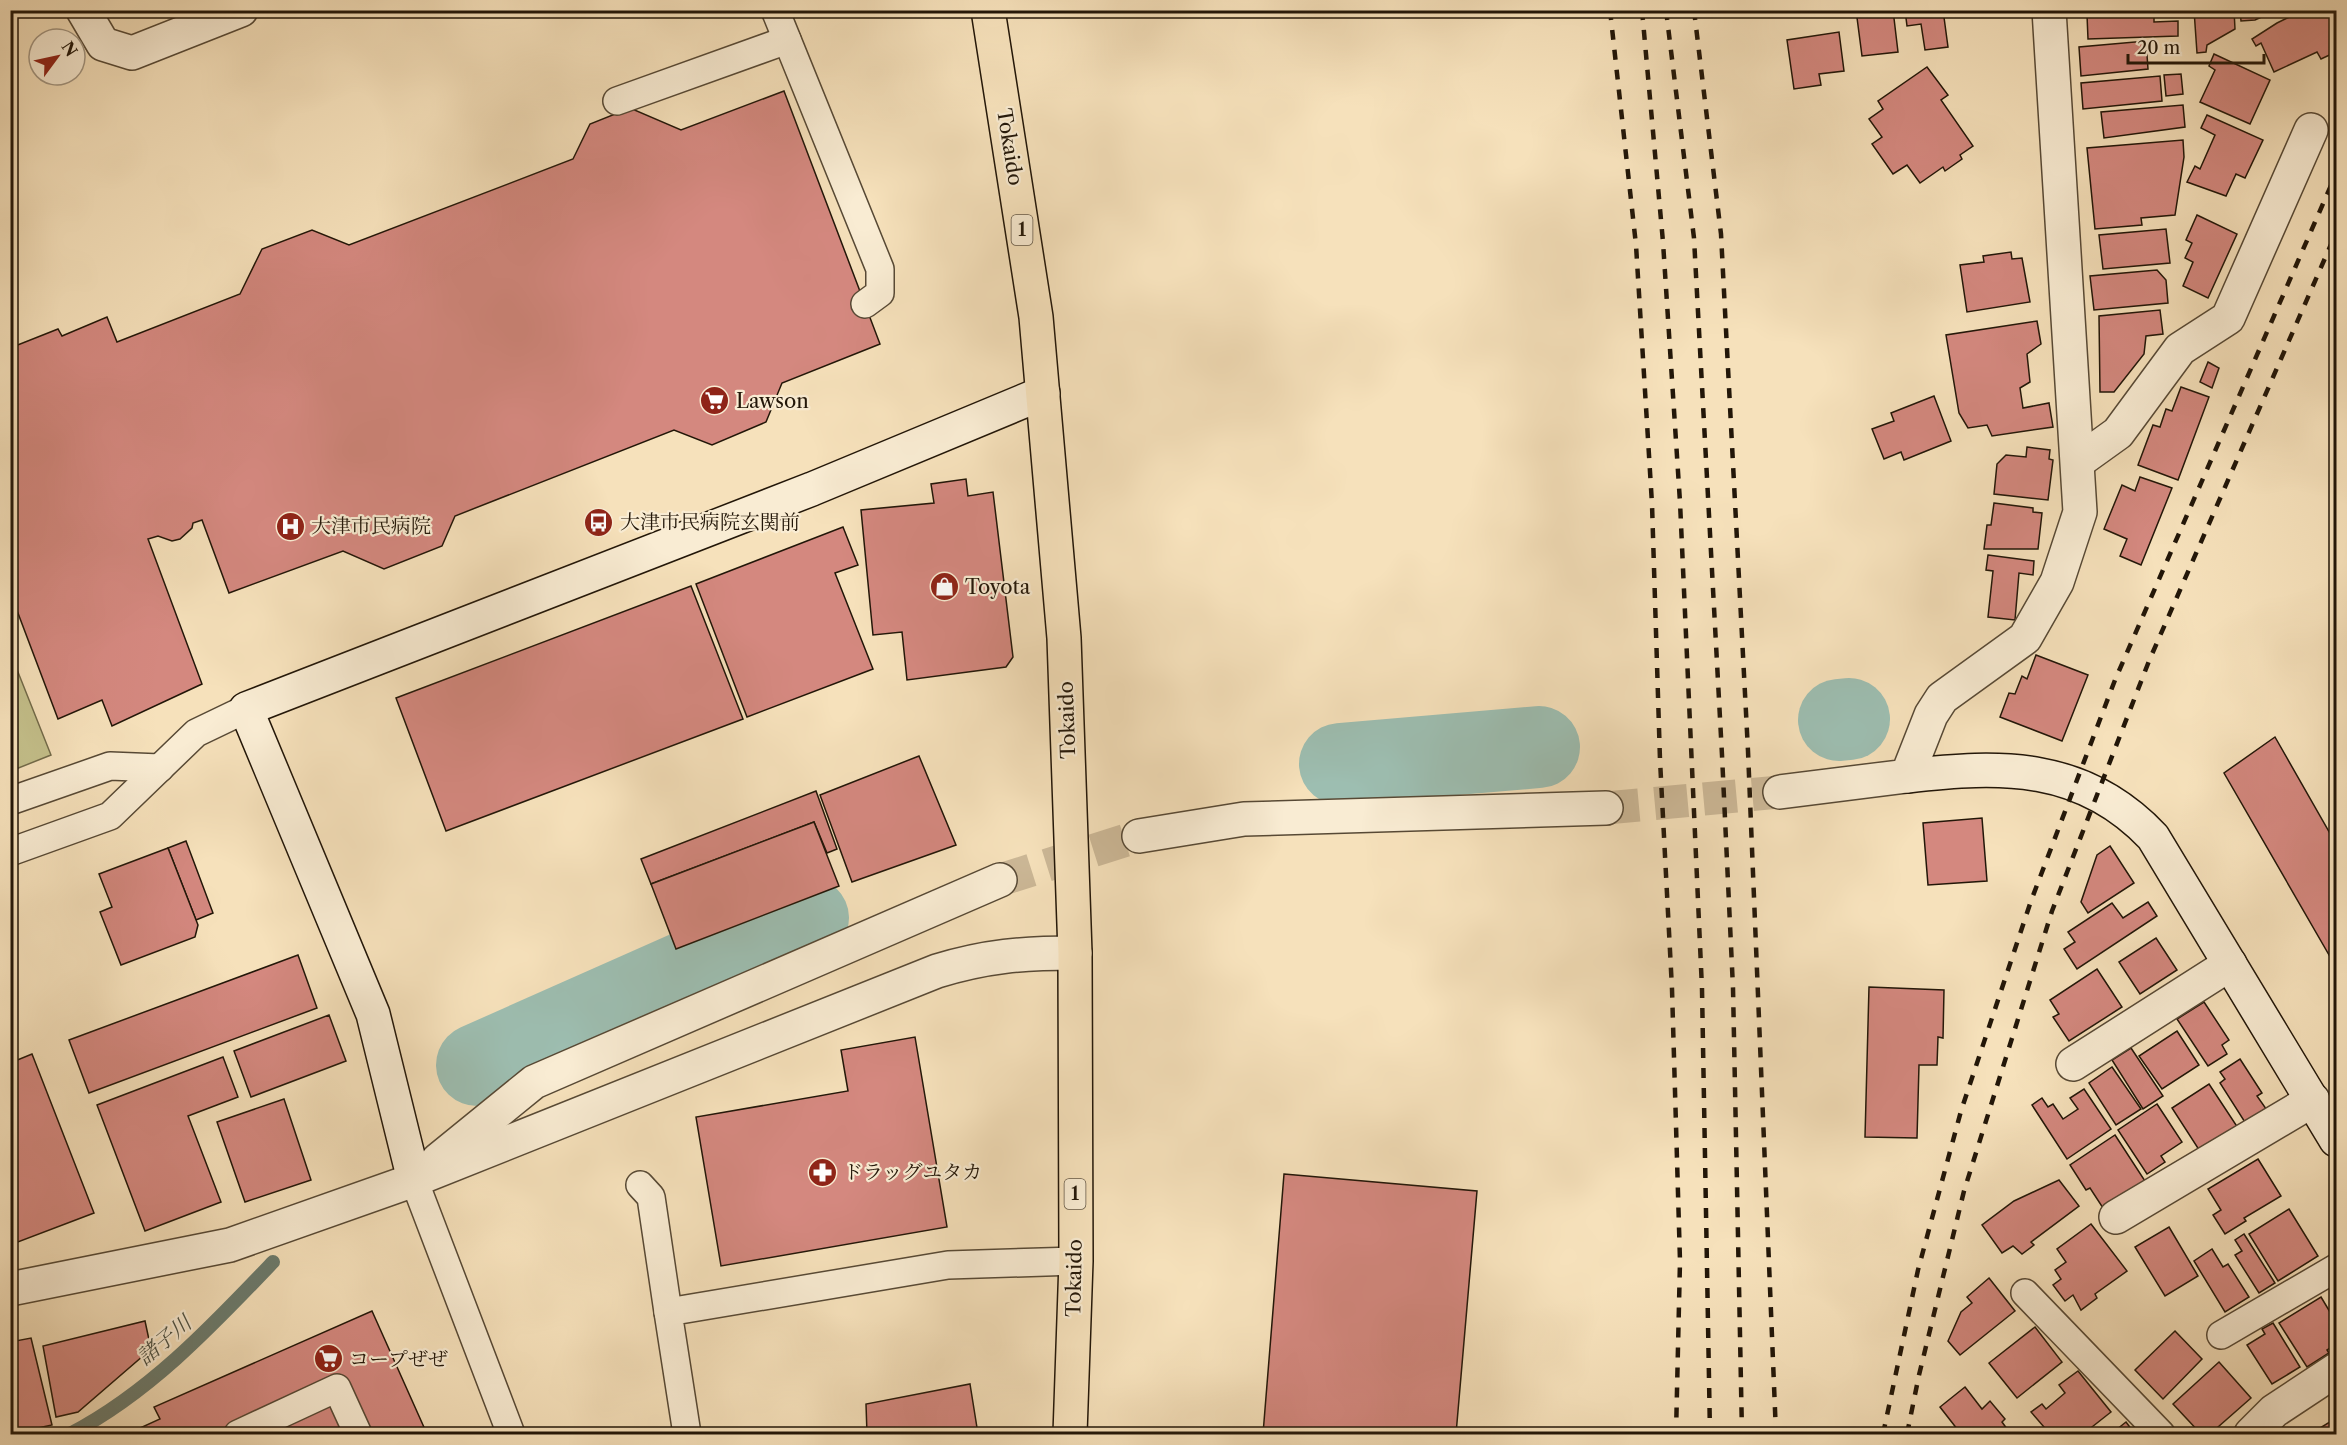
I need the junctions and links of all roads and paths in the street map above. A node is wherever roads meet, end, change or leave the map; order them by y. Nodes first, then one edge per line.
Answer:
1 (83, 10) edge
2 (241, 10) edge
3 (775, 10) edge
4 (988, 10) edge
5 (2049, 10) edge
6 (787, 40) junction
7 (618, 101) dead end
8 (2311, 130) dead end
9 (865, 304) dead end
10 (1042, 393) junction
11 (2079, 461) junction
12 (246, 709) junction
13 (160, 768) junction
14 (1907, 776) junction
15 (1780, 792) tunnel mouth
16 (10, 801) edge
17 (1606, 808) tunnel mouth
18 (1138, 836) tunnel mouth
19 (10, 852) edge
20 (1000, 880) tunnel mouth
21 (1075, 953) junction
22 (2230, 964) junction
23 (2073, 1064) dead end
24 (2313, 1100) junction
25 (2337, 1140) edge
26 (414, 1179) junction
27 (640, 1185) dead end
28 (2116, 1217) dead end
29 (1076, 1261) junction
30 (2337, 1268) edge
31 (10, 1289) edge
32 (2025, 1293) dead end
33 (668, 1312) junction
34 (2221, 1335) dead end
35 (2337, 1370) edge
36 (238, 1434) edge
37 (358, 1434) edge
38 (512, 1434) edge
39 (687, 1434) edge
40 (1070, 1434) edge
41 (2161, 1434) edge
42 (2251, 1434) edge

1 - 2 street
3 - 6 lane
4 - 10 highway, Tokaido / 1
5 - 11 street
6 - 7 lane
6 - 9 lane
8 - 11 street
10 - 12 street
10 - 21 highway, Tokaido / 1
11 - 14 street
12 - 13 lane
12 - 26 street
13 - 16 lane
13 - 19 lane
14 - 15 street
14 - 22 street
17 - 18 street
20 - 26 street
21 - 26 street
21 - 29 highway, Tokaido / 1
22 - 23 street
22 - 24 street
24 - 25 street
24 - 28 street
26 - 31 street
26 - 38 lane
27 - 33 lane
29 - 33 lane
29 - 40 highway, Tokaido / 1
30 - 34 lane
32 - 41 lane
33 - 39 lane
35 - 42 street
36 - 37 lane

